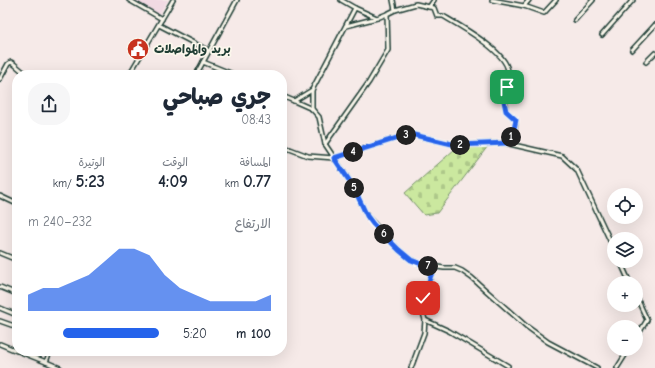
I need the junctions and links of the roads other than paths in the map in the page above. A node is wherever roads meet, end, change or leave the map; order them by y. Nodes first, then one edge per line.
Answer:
1 (129, 0) edge
2 (173, 0) edge
3 (237, 0) edge
4 (342, 0) edge
5 (393, 0) edge
6 (434, 0) edge
7 (492, 0) edge
8 (529, 0) edge
9 (556, 0) edge
10 (593, 0) edge
11 (633, 0) edge
12 (500, 1) edge
13 (524, 6) junction
14 (429, 7) junction
15 (355, 8) junction
16 (395, 10) junction
17 (387, 14) junction
18 (377, 18) junction
19 (162, 19) junction
20 (575, 20) dead end
21 (159, 25) junction
22 (655, 25) edge
23 (346, 26) junction
24 (602, 35) dead end
25 (632, 50) dead end
26 (209, 51) junction
27 (655, 53) edge
28 (203, 62) junction
29 (646, 62) dead end
30 (21, 70) edge
31 (132, 70) edge
32 (199, 70) edge
33 (222, 70) edge
34 (0, 79) edge
35 (312, 90) junction
36 (287, 98) edge
37 (294, 101) junction
38 (312, 109) junction
39 (508, 143) junction
40 (326, 144) junction
41 (287, 148) edge
42 (334, 158) junction
43 (0, 196) edge
44 (12, 202) edge
45 (607, 234) edge
46 (0, 253) edge
47 (12, 258) edge
48 (434, 267) junction
49 (0, 287) edge
50 (12, 292) edge
51 (0, 308) edge
52 (643, 311) edge
53 (12, 314) edge
54 (425, 320) junction
55 (0, 321) edge
56 (12, 326) edge
57 (643, 327) edge
58 (0, 344) edge
59 (12, 348) edge
60 (31, 356) edge
61 (48, 356) edge
62 (625, 356) edge
63 (46, 362) junction
64 (508, 366) dead end
65 (60, 368) edge
66 (411, 368) edge
67 (597, 368) edge
68 (617, 368) edge

1 - 19 street
2 - 19 street
3 - 26 street
4 - 15 street
5 - 16 street
6 - 14 street
7 - 12 street
8 - 13 street
9 - 13 street
10 - 20 street
11 - 24 street
12 - 13 street
14 - 16 street
14 - 39 street
15 - 18 street
15 - 23 street
16 - 17 street
17 - 18 street
17 - 40 street
18 - 23 street
19 - 21 street
21 - 26 street
21 - 31 street
22 - 25 street
23 - 35 street
26 - 28 street
27 - 29 street
28 - 32 street
28 - 33 street
30 - 34 street
35 - 37 street
35 - 38 street
36 - 37 street
37 - 38 street
38 - 40 street
39 - 42 street
39 - 45 street
40 - 42 street
41 - 42 street
42 - 48 street
43 - 44 street
46 - 47 street
48 - 54 street
48 - 67 street
49 - 50 street
51 - 53 street
52 - 57 street
54 - 64 street
54 - 66 street
55 - 56 street
58 - 59 street
60 - 63 street
61 - 63 street
62 - 68 street
63 - 65 street

